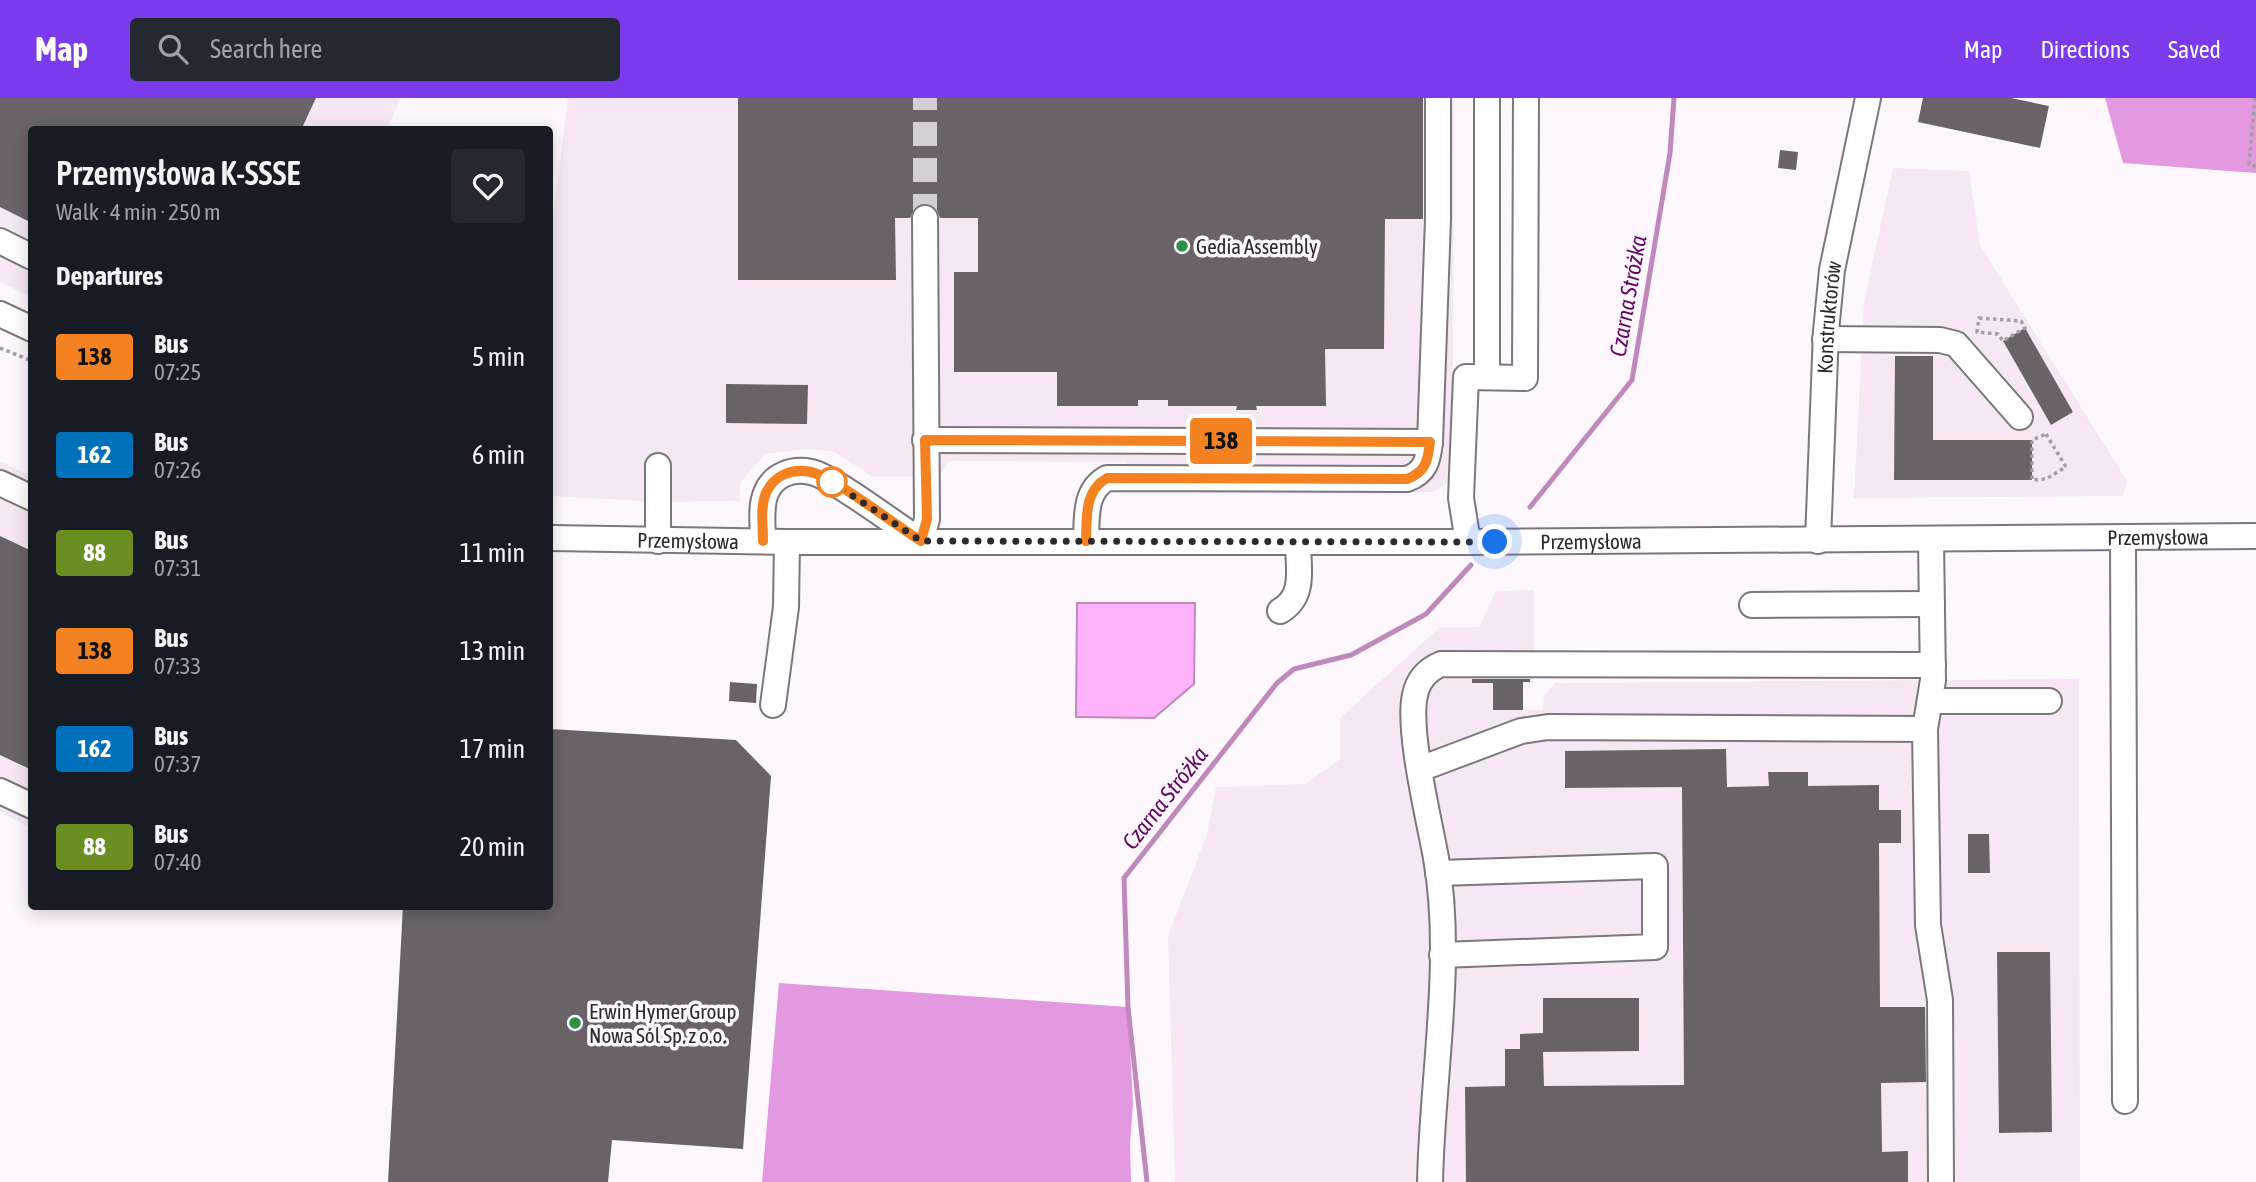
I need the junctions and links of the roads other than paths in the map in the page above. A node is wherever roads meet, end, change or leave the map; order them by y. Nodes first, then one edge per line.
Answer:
1 (1438, 98) edge
2 (1487, 98) edge
3 (1526, 98) edge
4 (1868, 98) edge
5 (925, 218) tunnel mouth
6 (0, 241) edge
7 (28, 255) edge
8 (3, 322) edge
9 (28, 329) edge
10 (1825, 338) junction
11 (1488, 377) junction
12 (2020, 417) dead end
13 (925, 440) junction
14 (1430, 442) junction
15 (658, 466) dead end
16 (0, 482) edge
17 (28, 496) edge
18 (2256, 536) edge
19 (553, 537) edge
20 (2123, 538) junction
21 (658, 541) junction
22 (775, 541) junction
23 (921, 541) junction
24 (1086, 541) junction
25 (1818, 541) junction
26 (1931, 541) junction
27 (1298, 542) junction
28 (1468, 542) junction
29 (1932, 604) junction
30 (1752, 605) dead end
31 (1280, 611) dead end
32 (1933, 665) junction
33 (1931, 701) junction
34 (2049, 701) dead end
35 (773, 705) dead end
36 (1925, 729) junction
37 (1420, 769) junction
38 (0, 791) edge
39 (28, 804) edge
40 (1438, 873) junction
41 (1442, 955) junction
42 (2125, 1101) dead end
43 (1430, 1182) edge
44 (1941, 1182) edge

1 - 14 street
2 - 11 street
3 - 11 street
4 - 10 street, Konstruktorów
5 - 13 street
6 - 7 street
8 - 9 street
10 - 12 street
10 - 25 street, Konstruktorów
11 - 28 street
13 - 14 street
13 - 23 street
14 - 24 street
15 - 21 street
16 - 17 street
18 - 20 street, Przemysłowa
19 - 21 street, Przemysłowa
20 - 26 street, Przemysłowa
20 - 42 street
21 - 22 street, Przemysłowa
22 - 23 street, Przemysłowa
22 - 23 street
22 - 35 street
23 - 24 street, Przemysłowa
24 - 27 street, Przemysłowa
25 - 26 street, Przemysłowa
25 - 28 street, Przemysłowa
26 - 29 street
27 - 28 street, Przemysłowa
27 - 31 street
29 - 30 street
29 - 32 street
32 - 33 street
32 - 37 street
33 - 34 street
33 - 36 street
36 - 37 street
36 - 44 street
37 - 40 street
38 - 39 street
40 - 41 street
40 - 41 street
41 - 43 street

